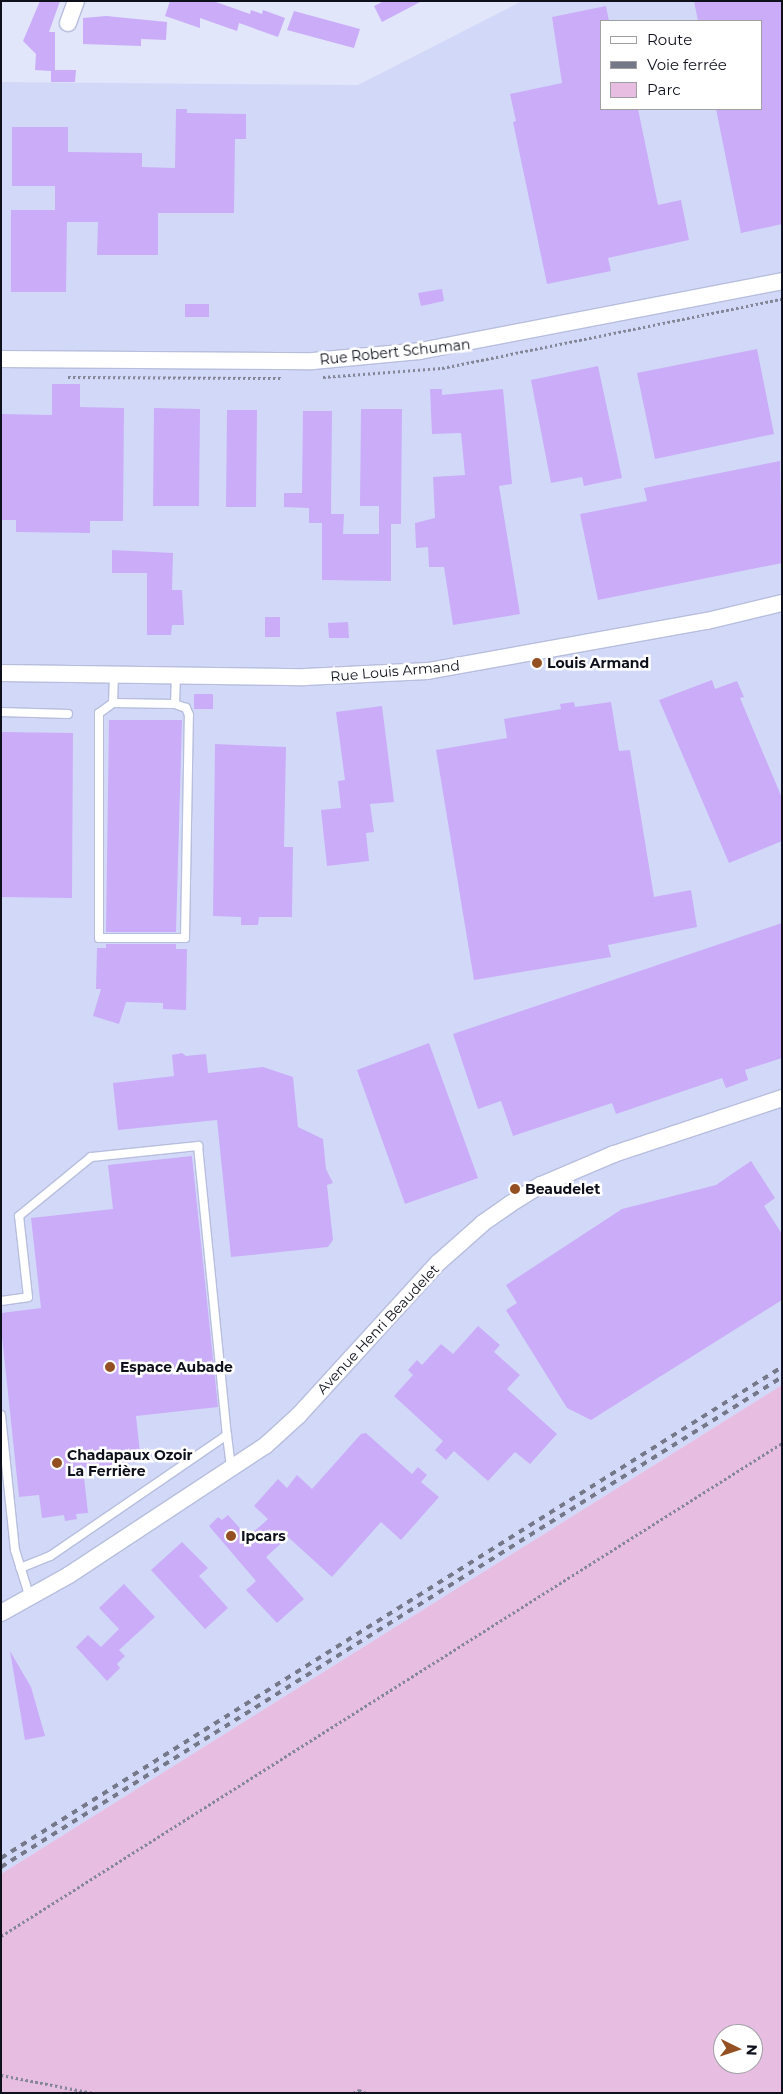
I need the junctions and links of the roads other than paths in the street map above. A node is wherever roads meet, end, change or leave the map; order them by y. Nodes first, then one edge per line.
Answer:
1 (76, 1) edge
2 (68, 23) dead end
3 (782, 281) edge
4 (1, 359) edge
5 (782, 603) edge
6 (1, 674) edge
7 (114, 675) junction
8 (176, 676) junction
9 (113, 703) junction
10 (175, 704) junction
11 (1, 712) edge
12 (68, 714) dead end
13 (782, 1098) edge
14 (1, 1301) edge
15 (1, 1415) edge
16 (227, 1435) junction
17 (231, 1469) junction
18 (20, 1568) junction
19 (30, 1599) junction
20 (1, 1613) edge

1 - 2 street
3 - 4 street, Rue Robert Schuman
5 - 8 street, Rue Louis Armand
6 - 7 street, Rue Louis Armand
7 - 8 street, Rue Louis Armand
7 - 9 lane
8 - 10 lane
9 - 10 lane
9 - 10 lane
11 - 12 lane
13 - 17 street, Avenue Henri Beaudelet
14 - 16 lane
15 - 18 lane
16 - 17 lane
16 - 18 lane
17 - 19 street, Avenue Henri Beaudelet
18 - 19 lane
19 - 20 street, Avenue Henri Beaudelet

